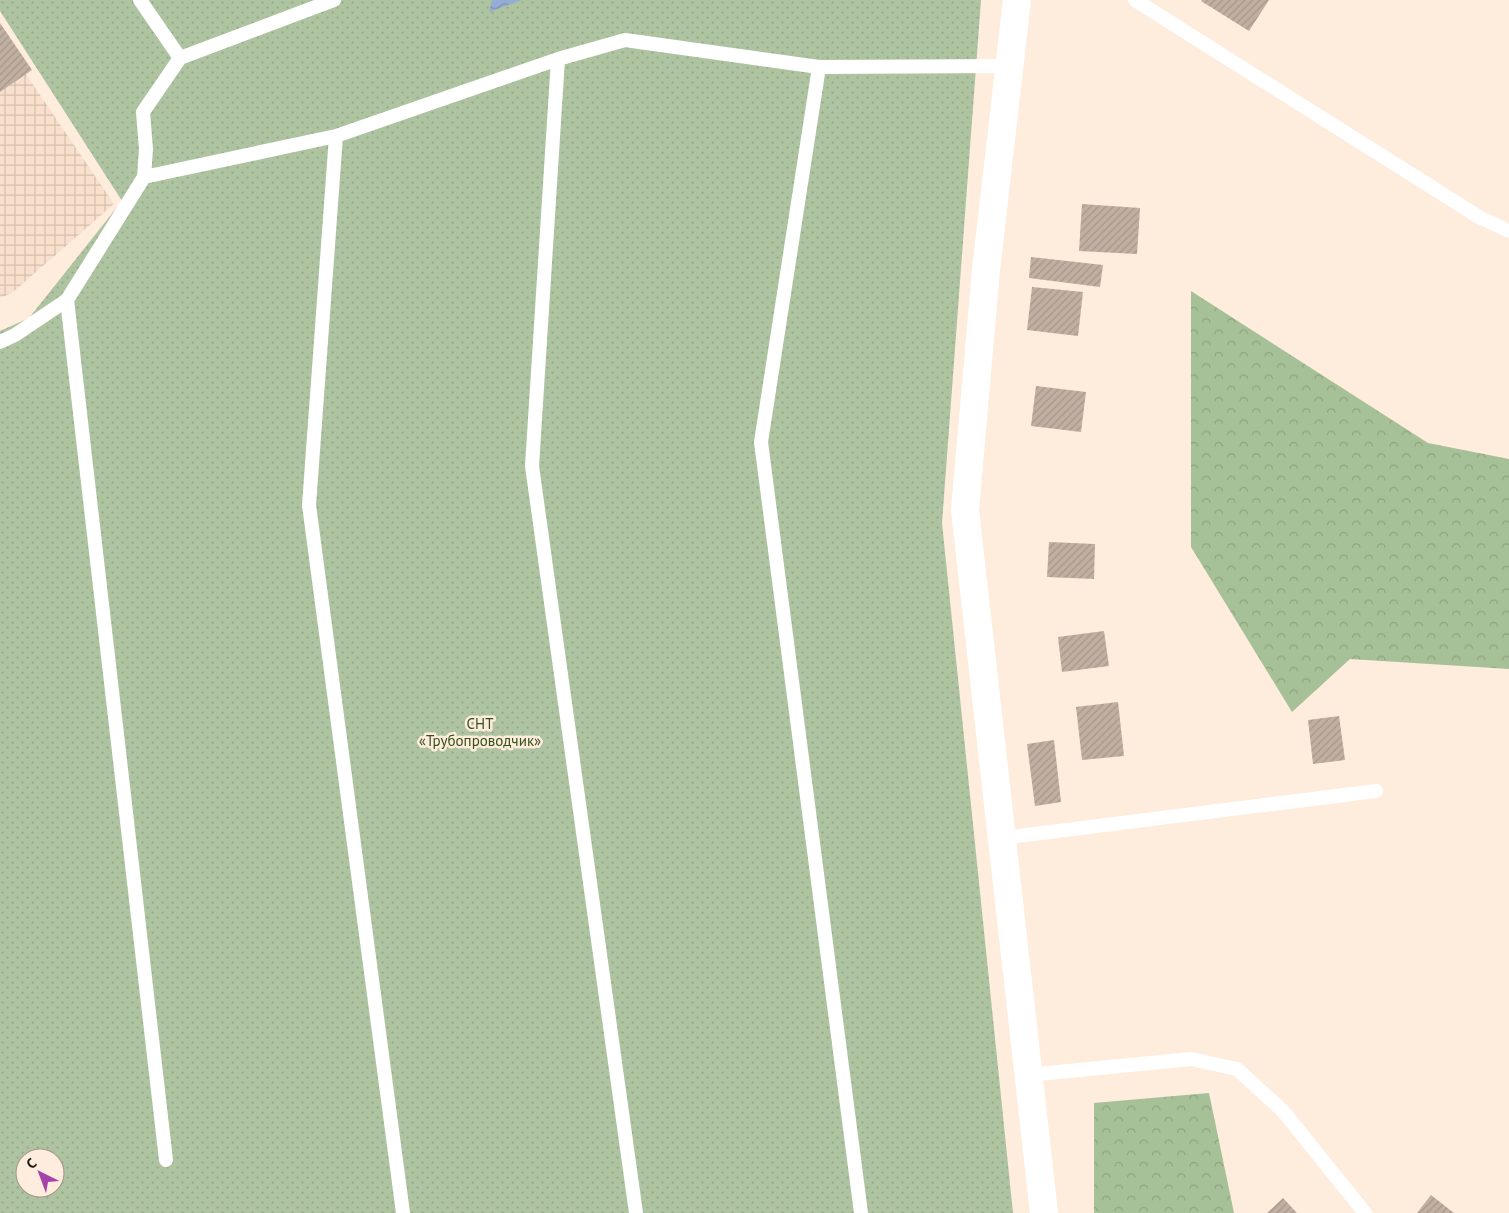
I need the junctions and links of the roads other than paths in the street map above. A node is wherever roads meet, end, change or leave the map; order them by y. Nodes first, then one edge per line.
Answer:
1 (140, 0) edge
2 (334, 0) edge
3 (1017, 0) edge
4 (1135, 0) edge
5 (180, 58) junction
6 (558, 59) junction
7 (1010, 66) junction
8 (819, 67) junction
9 (336, 136) junction
10 (144, 177) junction
11 (1509, 231) edge
12 (67, 300) junction
13 (0, 342) edge
14 (1376, 791) dead end
15 (1002, 838) junction
16 (1028, 1075) junction
17 (166, 1160) dead end
18 (403, 1213) edge
19 (636, 1213) edge
20 (861, 1213) edge
21 (1044, 1213) edge
22 (1365, 1213) edge

1 - 5 lane
2 - 5 lane
3 - 7 street
4 - 11 lane
5 - 10 lane
6 - 8 lane
6 - 9 lane
6 - 19 lane
7 - 8 lane
7 - 15 street
8 - 20 lane
9 - 10 lane
9 - 18 lane
10 - 12 lane
12 - 13 lane
12 - 17 lane
14 - 15 lane
15 - 16 street
16 - 21 street
16 - 22 lane

